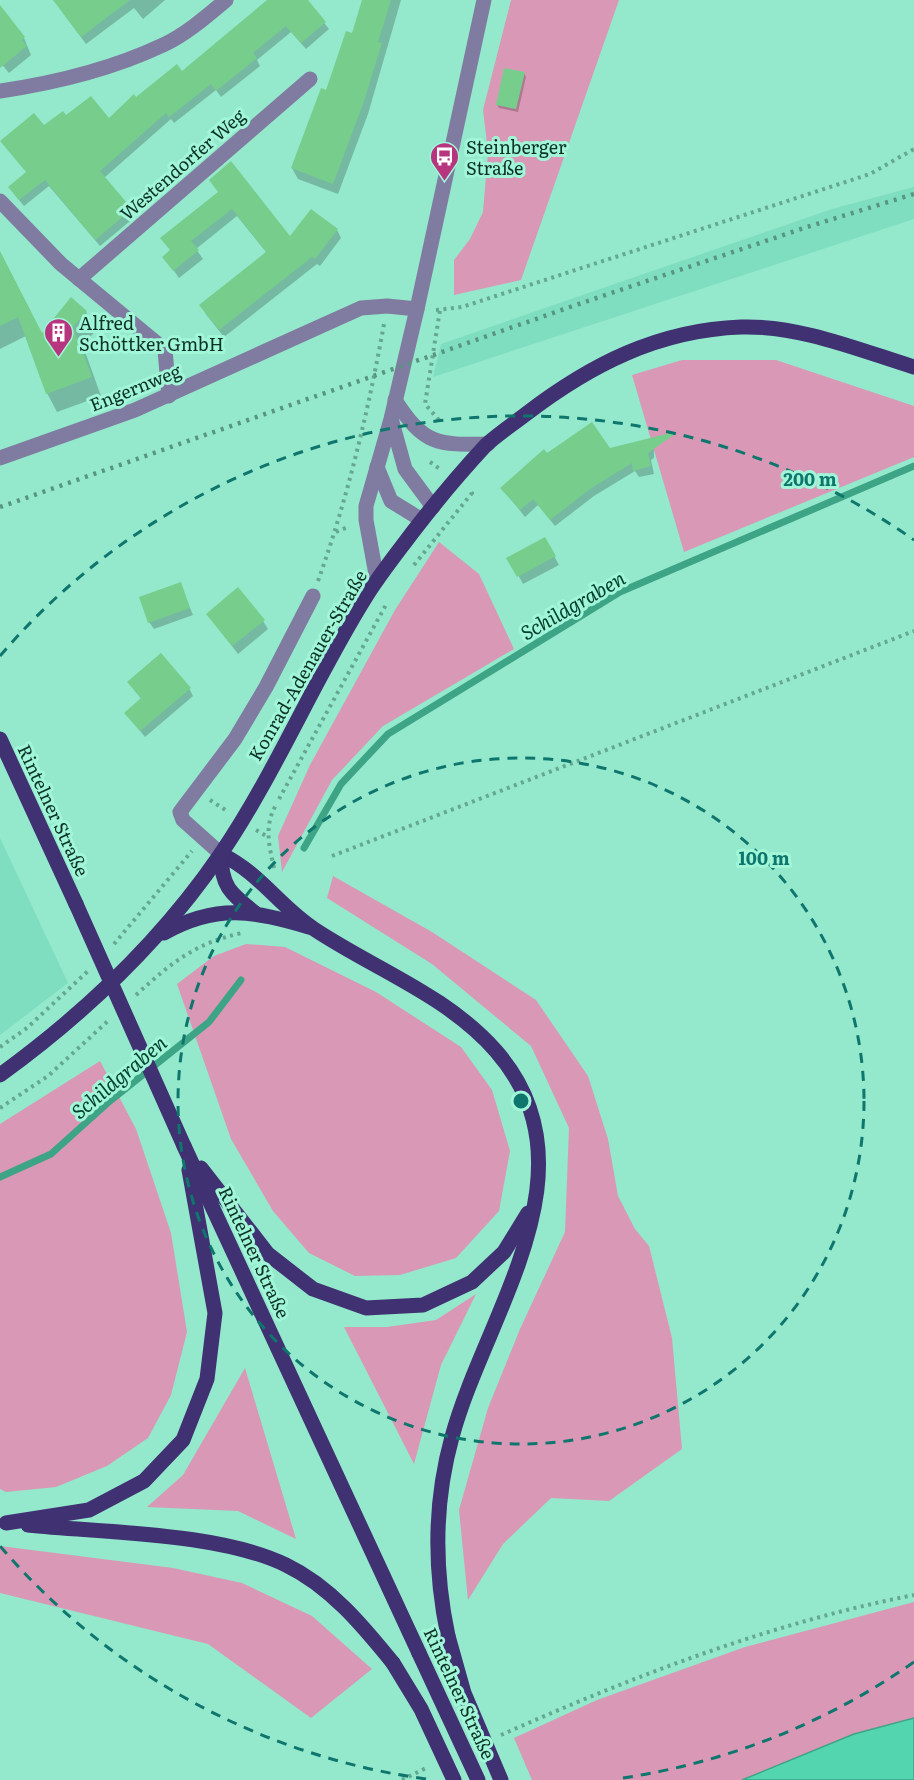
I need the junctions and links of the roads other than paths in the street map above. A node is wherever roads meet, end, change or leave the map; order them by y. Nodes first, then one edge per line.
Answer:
1 (226, 0) edge
2 (484, 0) edge
3 (310, 79) dead end
4 (0, 92) edge
5 (0, 201) edge
6 (79, 279) junction
7 (417, 309) junction
8 (914, 368) edge
9 (169, 396) junction
10 (395, 400) junction
11 (391, 419) junction
12 (488, 444) junction
13 (0, 458) edge
14 (377, 467) junction
15 (433, 507) junction
16 (422, 520) junction
17 (377, 580) junction
18 (313, 596) road end
19 (0, 739) edge
20 (221, 854) junction
21 (254, 912) junction
22 (312, 928) junction
23 (150, 942) junction
24 (0, 1075) edge
25 (184, 1146) junction
26 (535, 1202) junction
27 (3, 1523) edge
28 (454, 1780) edge
29 (478, 1780) edge
30 (501, 1780) edge

1 - 4 street
2 - 7 street
3 - 6 street, Westendorfer Weg
5 - 6 street
6 - 9 street
7 - 9 street, Engernweg
7 - 10 street
8 - 12 main road, Konrad-Adenauer-Straße
9 - 13 street, Engernweg
10 - 11 street
10 - 12 street
11 - 14 street
11 - 15 street
12 - 15 main road, Konrad-Adenauer-Straße
14 - 16 street
14 - 17 street
15 - 16 main road, Konrad-Adenauer-Straße
16 - 17 main road, Konrad-Adenauer-Straße
17 - 20 main road, Konrad-Adenauer-Straße
18 - 20 street, Konrad-Adenauer-Straße
19 - 25 main road, Rintelner Straße, bridge
20 - 21 main road
20 - 22 main road
20 - 23 main road, Konrad-Adenauer-Straße
21 - 22 main road
21 - 23 main road
22 - 26 main road
23 - 24 main road, Konrad-Adenauer-Straße
25 - 26 main road
25 - 27 main road
25 - 29 main road, Rintelner Straße, bridge
26 - 30 main road, bridge
27 - 28 main road, bridge

